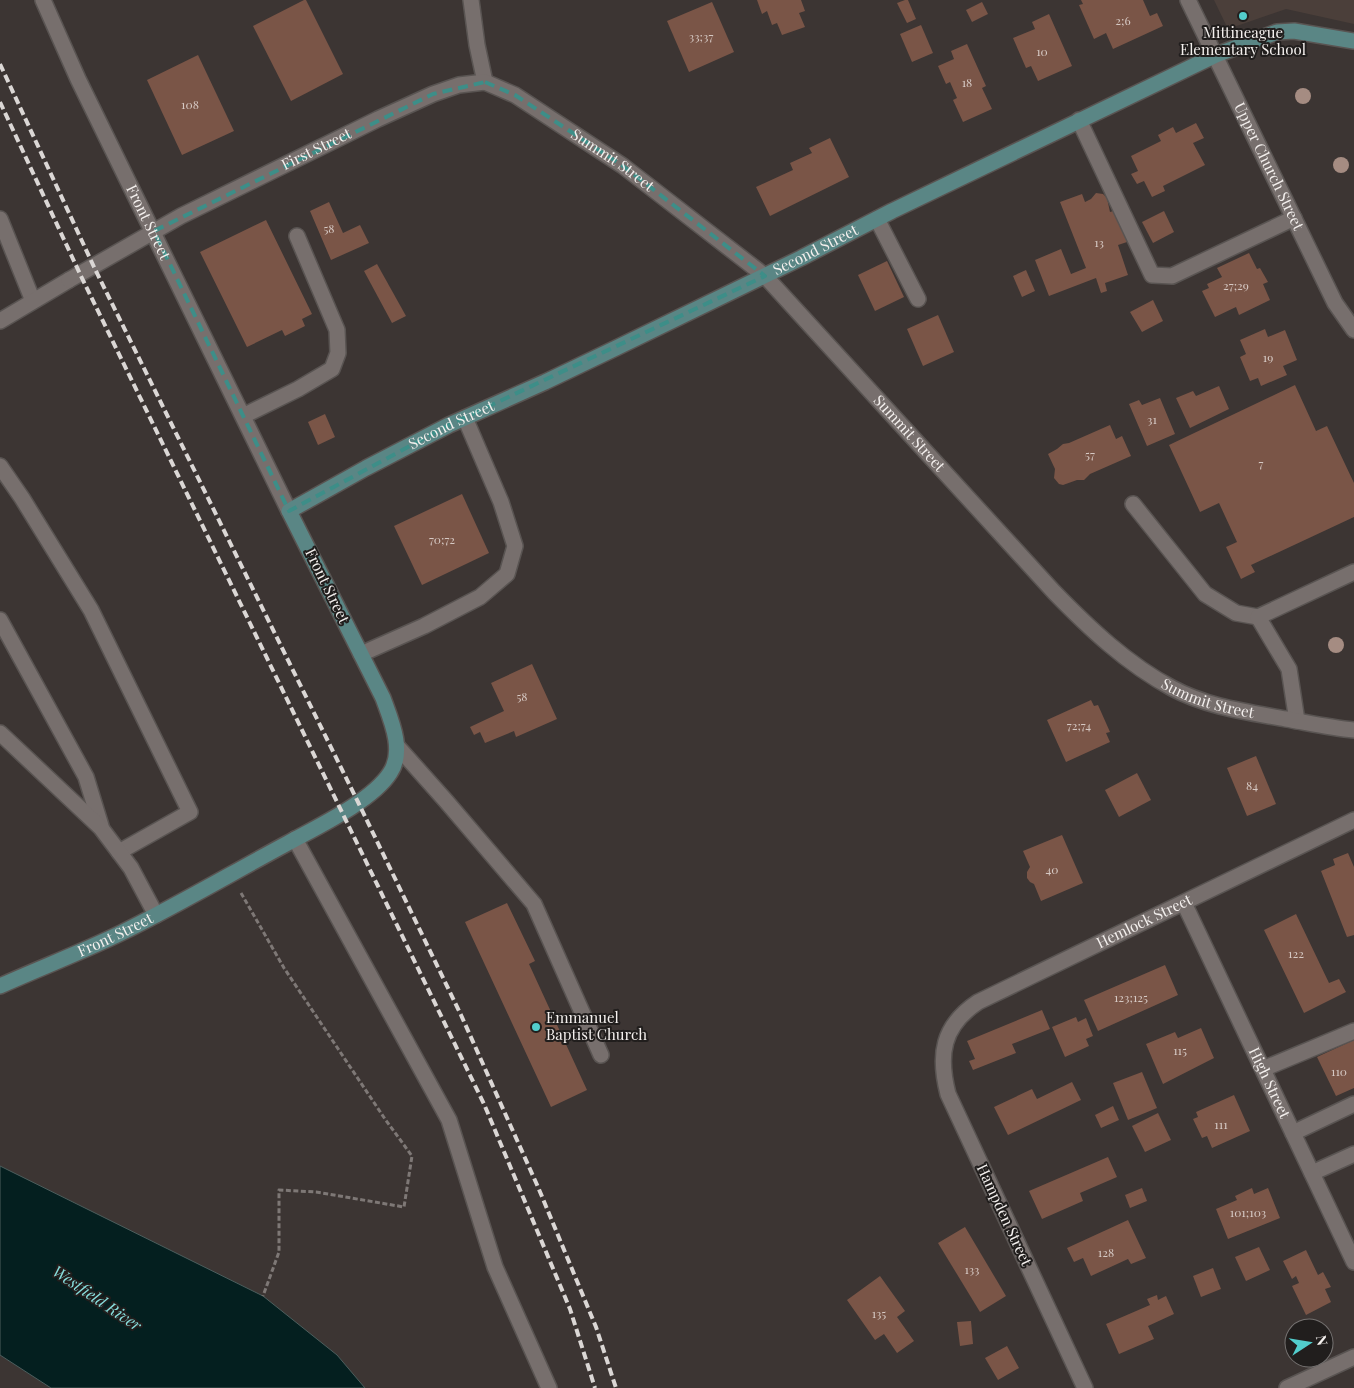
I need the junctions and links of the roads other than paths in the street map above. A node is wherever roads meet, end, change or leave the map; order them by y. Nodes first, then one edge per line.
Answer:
1 (43, 0) edge
2 (471, 0) edge
3 (1188, 0) edge
4 (1354, 41) edge
5 (1216, 55) junction
6 (485, 82) junction
7 (1080, 120) junction
8 (1294, 218) junction
9 (0, 219) edge
10 (877, 219) junction
11 (154, 232) junction
12 (297, 236) dead end
13 (765, 276) junction
14 (918, 299) dead end
15 (33, 301) junction
16 (0, 321) edge
17 (1354, 330) edge
18 (243, 416) junction
19 (465, 418) junction
20 (0, 466) edge
21 (1133, 504) dead end
22 (289, 511) junction
23 (1354, 572) edge
24 (1258, 617) junction
25 (0, 620) edge
26 (361, 654) junction
27 (1298, 721) junction
28 (1354, 730) edge
29 (0, 733) edge
30 (397, 746) junction
31 (1354, 820) edge
32 (101, 828) junction
33 (295, 839) junction
34 (119, 852) junction
35 (1184, 903) junction
36 (156, 915) junction
37 (1, 985) edge
38 (1354, 1031) edge
39 (946, 1038) joint
40 (601, 1055) dead end
41 (1263, 1069) junction
42 (1354, 1104) edge
43 (1293, 1133) junction
44 (1354, 1154) edge
45 (1312, 1173) junction
46 (1354, 1262) edge
47 (1354, 1357) edge
48 (549, 1388) edge
49 (1085, 1388) edge
50 (1287, 1388) edge

1 - 11 street, Front Street
2 - 6 street
3 - 5 street, Upper Church Street
4 - 5 main road, Second Street
5 - 7 main road, Second Street
5 - 8 street, Upper Church Street
6 - 11 street, First Street
6 - 13 street, Summit Street
7 - 8 street
7 - 10 main road, Second Street
8 - 17 street, Upper Church Street
9 - 15 street
10 - 13 main road, Second Street
10 - 14 street
11 - 15 street, First Street
11 - 18 street, Front Street
12 - 18 street
13 - 19 main road, Second Street
13 - 27 street, Summit Street
15 - 16 street, First Street
18 - 22 street, Front Street
19 - 22 main road, Second Street
19 - 26 street
20 - 34 street
21 - 24 street
22 - 26 main road, Front Street
23 - 24 street
24 - 27 street
25 - 32 street
26 - 30 main road, Front Street
27 - 28 street, Summit Street
29 - 32 street
30 - 33 main road, Front Street
30 - 40 street
31 - 35 street, Hemlock Street
32 - 34 street
33 - 36 main road, Front Street
33 - 48 street
34 - 36 street
35 - 39 street, Hemlock Street
35 - 41 street, High Street
36 - 37 main road, Front Street
38 - 41 street
39 - 49 street, Hampden Street
41 - 43 street, High Street
42 - 43 street
43 - 45 street, High Street
44 - 45 street
45 - 46 street, High Street
47 - 50 street

